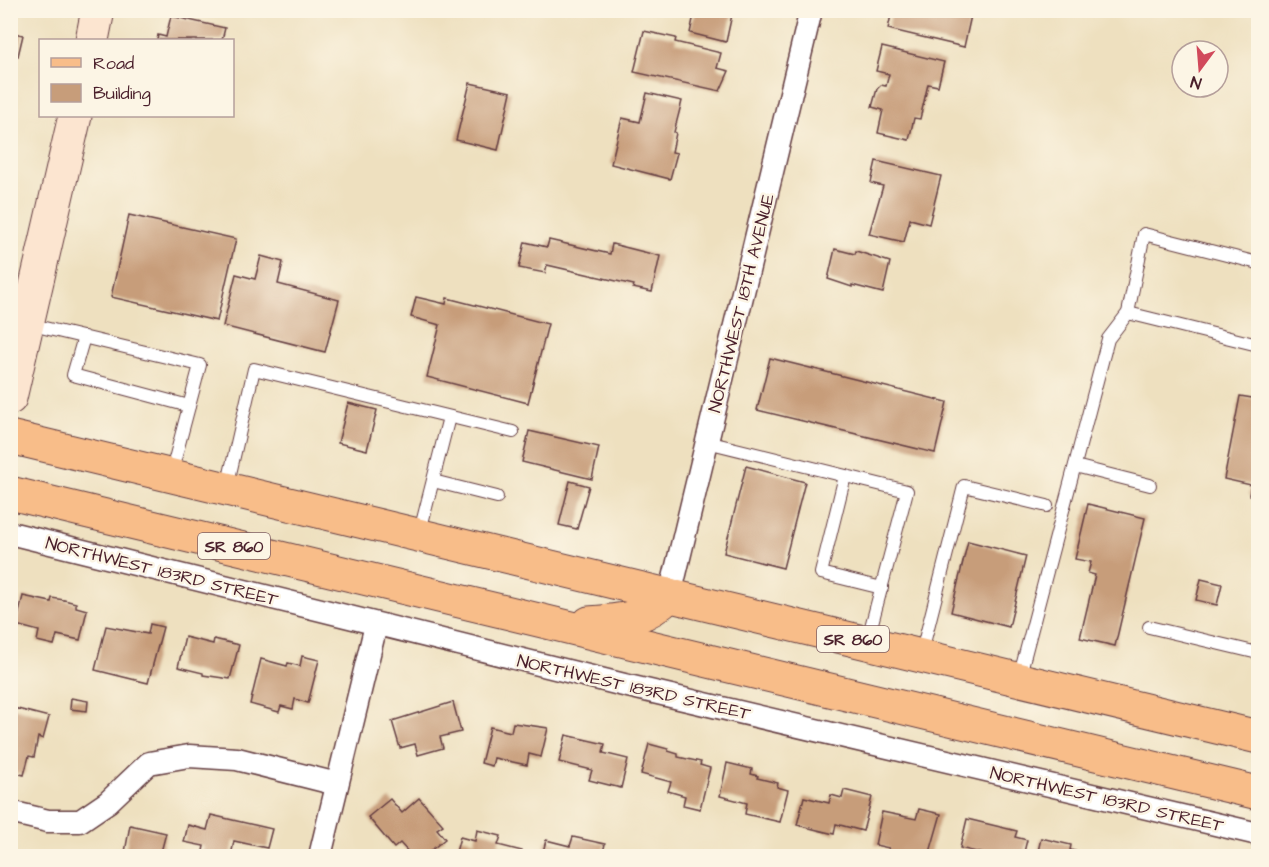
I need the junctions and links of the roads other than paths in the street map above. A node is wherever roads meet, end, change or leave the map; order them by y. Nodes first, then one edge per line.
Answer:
1 (98, 10) edge
2 (811, 10) edge
3 (92, 39) edge
4 (75, 117) edge
5 (1258, 263) edge
6 (1128, 313) junction
7 (27, 324) junction
8 (84, 337) junction
9 (1258, 345) edge
10 (11, 397) edge
11 (189, 406) junction
12 (449, 417) junction
13 (513, 432) dead end
14 (10, 436) edge
15 (707, 442) junction
16 (1075, 466) junction
17 (170, 475) junction
18 (845, 476) junction
19 (433, 481) junction
20 (1150, 485) dead end
21 (226, 489) junction
22 (10, 493) edge
23 (497, 497) dead end
24 (1047, 506) dead end
25 (10, 533) edge
26 (419, 535) junction
27 (882, 588) junction
28 (670, 595) junction
29 (376, 625) junction
30 (563, 625) junction
31 (1149, 627) dead end
32 (867, 643) junction
33 (1258, 653) edge
34 (921, 656) junction
35 (1019, 680) junction
36 (1258, 737) edge
37 (1258, 782) edge
38 (1222, 783) junction
39 (337, 784) junction
40 (1258, 793) edge
41 (10, 812) edge
42 (1258, 834) edge
43 (320, 856) edge

1 - 3 street
2 - 15 street, NORTHWEST 18TH AVENUE
4 - 7 street
5 - 6 lane
6 - 9 lane
6 - 16 lane
7 - 8 lane
7 - 10 street
8 - 11 lane
8 - 11 lane
11 - 17 lane
12 - 13 lane
12 - 19 lane
12 - 21 lane
14 - 17 main road, SR 860
15 - 18 lane
15 - 28 street, NORTHWEST 18TH AVENUE
16 - 20 lane
16 - 35 lane
17 - 21 main road, SR 860
18 - 27 lane
18 - 27 lane
19 - 23 lane
19 - 26 lane
21 - 26 main road, SR 860
22 - 30 main road, SR 860
24 - 34 lane
25 - 29 street, NORTHWEST 183RD STREET
26 - 28 main road, SR 860
27 - 32 lane
28 - 30 main road
28 - 32 main road, SR 860
29 - 39 street
29 - 42 street, NORTHWEST 183RD STREET
30 - 38 main road, SR 860
31 - 33 lane
32 - 34 main road, SR 860
34 - 35 main road, SR 860
35 - 36 main road, SR 860
37 - 38 main road
38 - 40 main road, SR 860
39 - 41 street
39 - 43 street

